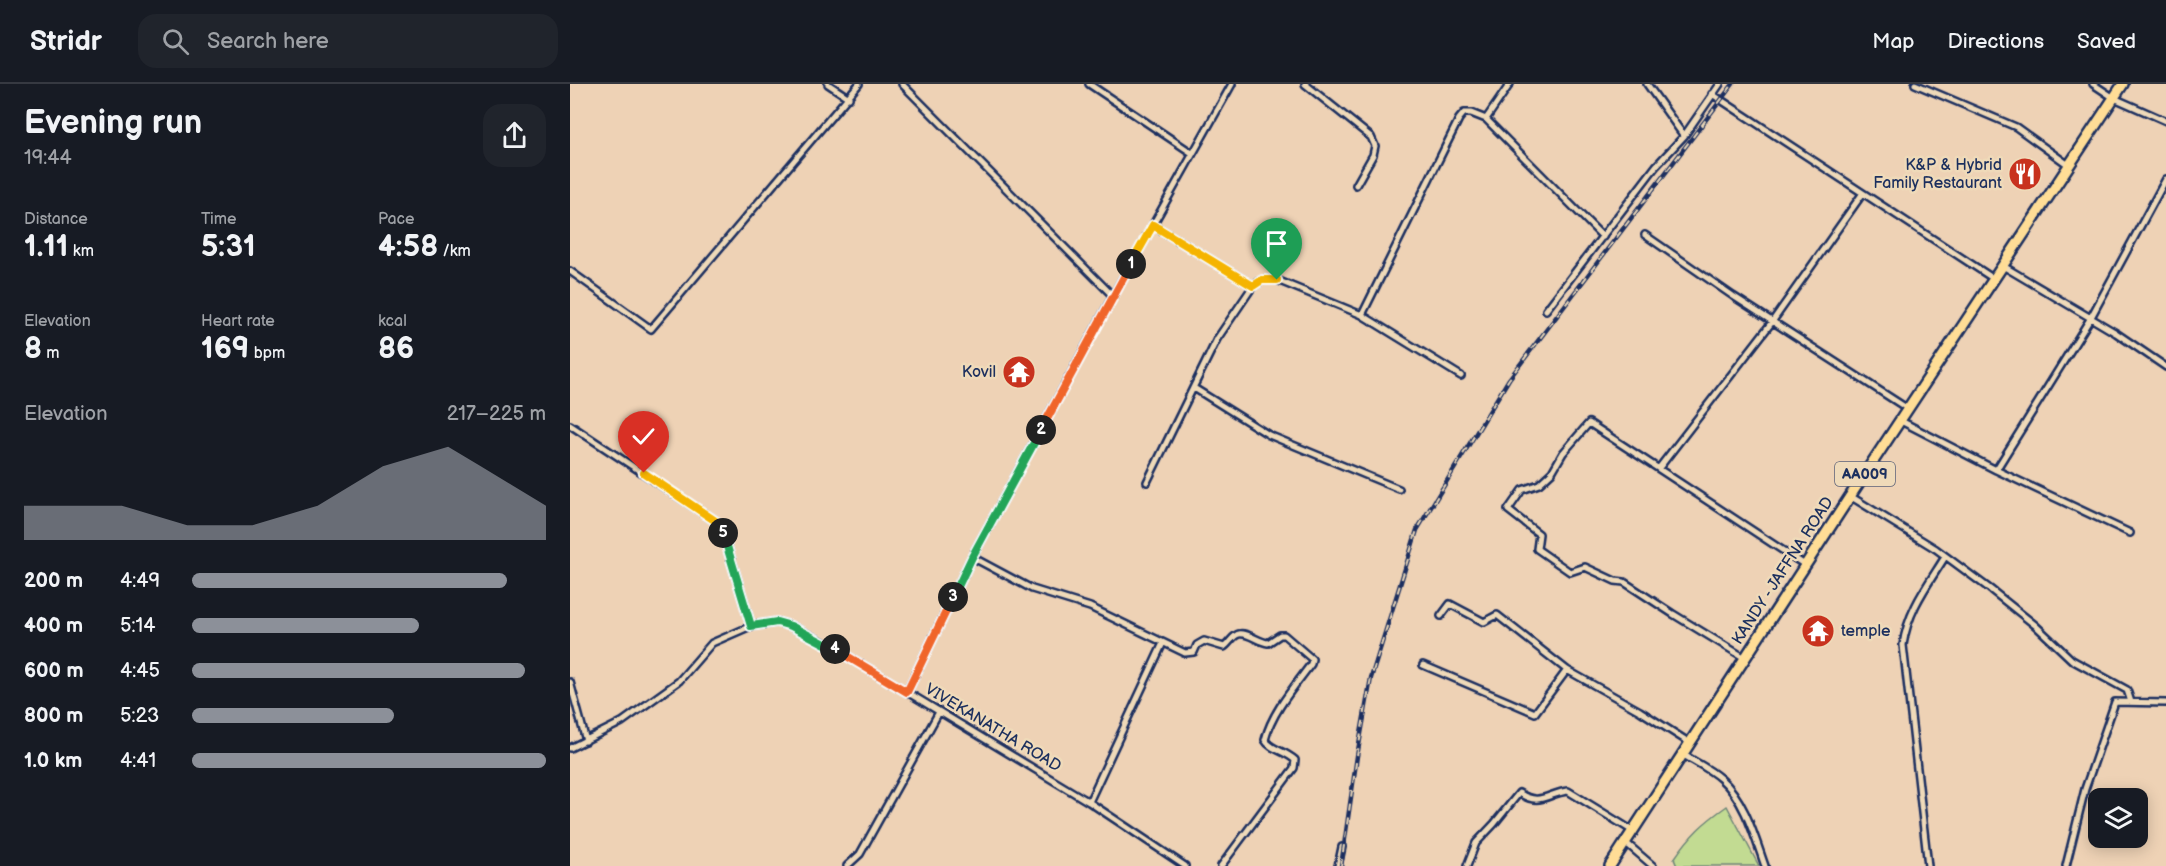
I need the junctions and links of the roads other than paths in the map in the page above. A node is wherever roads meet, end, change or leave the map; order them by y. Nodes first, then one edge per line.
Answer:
1 (828, 84) edge
2 (859, 84) edge
3 (902, 84) edge
4 (1089, 84) edge
5 (1232, 84) edge
6 (1305, 84) edge
7 (1510, 84) edge
8 (1647, 84) edge
9 (1720, 84) edge
10 (1915, 84) edge
11 (2093, 84) edge
12 (2123, 84) edge
13 (1712, 94) junction
14 (849, 98) junction
15 (2114, 98) junction
16 (1486, 119) junction
17 (2166, 122) edge
18 (1684, 136) junction
19 (1192, 153) junction
20 (2070, 166) junction
21 (2166, 179) edge
22 (1356, 185) dead end
23 (1863, 193) junction
24 (1153, 225) junction
25 (1645, 235) dead end
26 (1603, 237) junction
27 (2003, 266) junction
28 (570, 271) edge
29 (1995, 279) junction
30 (1253, 286) junction
31 (1113, 296) junction
32 (1546, 310) dead end
33 (1362, 315) junction
34 (2090, 319) junction
35 (1772, 322) junction
36 (2166, 367) edge
37 (1461, 376) dead end
38 (1194, 388) junction
39 (1908, 410) junction
40 (1901, 421) junction
41 (570, 425) edge
42 (1659, 468) junction
43 (1996, 470) junction
44 (1147, 482) dead end
45 (1399, 489) dead end
46 (1850, 496) junction
47 (2130, 533) dead end
48 (972, 557) junction
49 (1945, 557) junction
50 (1805, 565) junction
51 (1441, 616) dead end
52 (751, 626) junction
53 (1163, 643) junction
54 (1745, 657) junction
55 (1423, 666) dead end
56 (1566, 670) junction
57 (570, 682) edge
58 (907, 692) junction
59 (2131, 702) junction
60 (2166, 703) edge
61 (939, 712) junction
62 (586, 741) junction
63 (1690, 743) junction
64 (570, 748) edge
65 (1682, 754) junction
66 (1089, 802) junction
67 (1633, 831) junction
68 (1625, 843) junction
69 (1342, 847) dead end
70 (847, 866) edge
71 (1185, 866) edge
72 (1221, 866) edge
73 (1338, 866) edge
74 (1467, 866) edge
75 (1610, 866) edge
76 (1653, 866) edge
77 (1765, 866) edge
78 (1928, 866) edge
79 (2066, 866) edge

1 - 14 street
2 - 14 street
3 - 31 street
4 - 19 street
5 - 19 street
6 - 22 street
7 - 16 street
8 - 18 street
9 - 13 street
10 - 20 street
11 - 15 street
12 - 15 highway, KANDY - JAFFNA ROAD / AA009
13 - 18 street
13 - 23 street
14 - 28 street
15 - 17 street
15 - 20 highway, KANDY - JAFFNA ROAD / AA009
16 - 26 street
16 - 33 street
18 - 26 street
19 - 24 street
20 - 27 highway, KANDY - JAFFNA ROAD / AA009
21 - 34 street
23 - 29 street
23 - 35 street
24 - 30 street
24 - 31 street
25 - 35 street
26 - 32 street
27 - 29 highway, KANDY - JAFFNA ROAD / AA009
27 - 34 street
29 - 39 highway, KANDY - JAFFNA ROAD / AA009
30 - 33 street
30 - 38 street
31 - 48 street
33 - 37 street
34 - 36 street
34 - 43 street
35 - 39 street
35 - 42 street
38 - 44 street
38 - 45 street
39 - 40 highway, KANDY - JAFFNA ROAD / AA009
40 - 43 street
40 - 46 highway, KANDY - JAFFNA ROAD / AA009
41 - 52 street
42 - 50 street
42 - 54 street
43 - 47 street
46 - 49 street
46 - 50 highway, KANDY - JAFFNA ROAD / AA009
48 - 53 street
48 - 58 street
49 - 59 street
49 - 78 street
50 - 54 highway, KANDY - JAFFNA ROAD / AA009
51 - 56 street
52 - 58 street, VIVEKANATHA ROAD
52 - 62 street, VIVEKANATHA ROAD
53 - 66 street
53 - 72 street
54 - 63 highway, KANDY - JAFFNA ROAD / AA009
55 - 56 street
56 - 63 street
57 - 62 street
58 - 61 street, VIVEKANATHA ROAD
59 - 60 street
59 - 79 street
61 - 66 street, VIVEKANATHA ROAD
61 - 70 street
62 - 64 street, VIVEKANATHA ROAD
63 - 65 highway, KANDY - JAFFNA ROAD / AA009
65 - 67 highway, KANDY - JAFFNA ROAD / AA009
65 - 77 street
66 - 71 street, VIVEKANATHA ROAD
67 - 68 highway, KANDY - JAFFNA ROAD / AA009
67 - 74 street
68 - 75 highway, KANDY - JAFFNA ROAD / AA009
68 - 76 street
69 - 73 street

